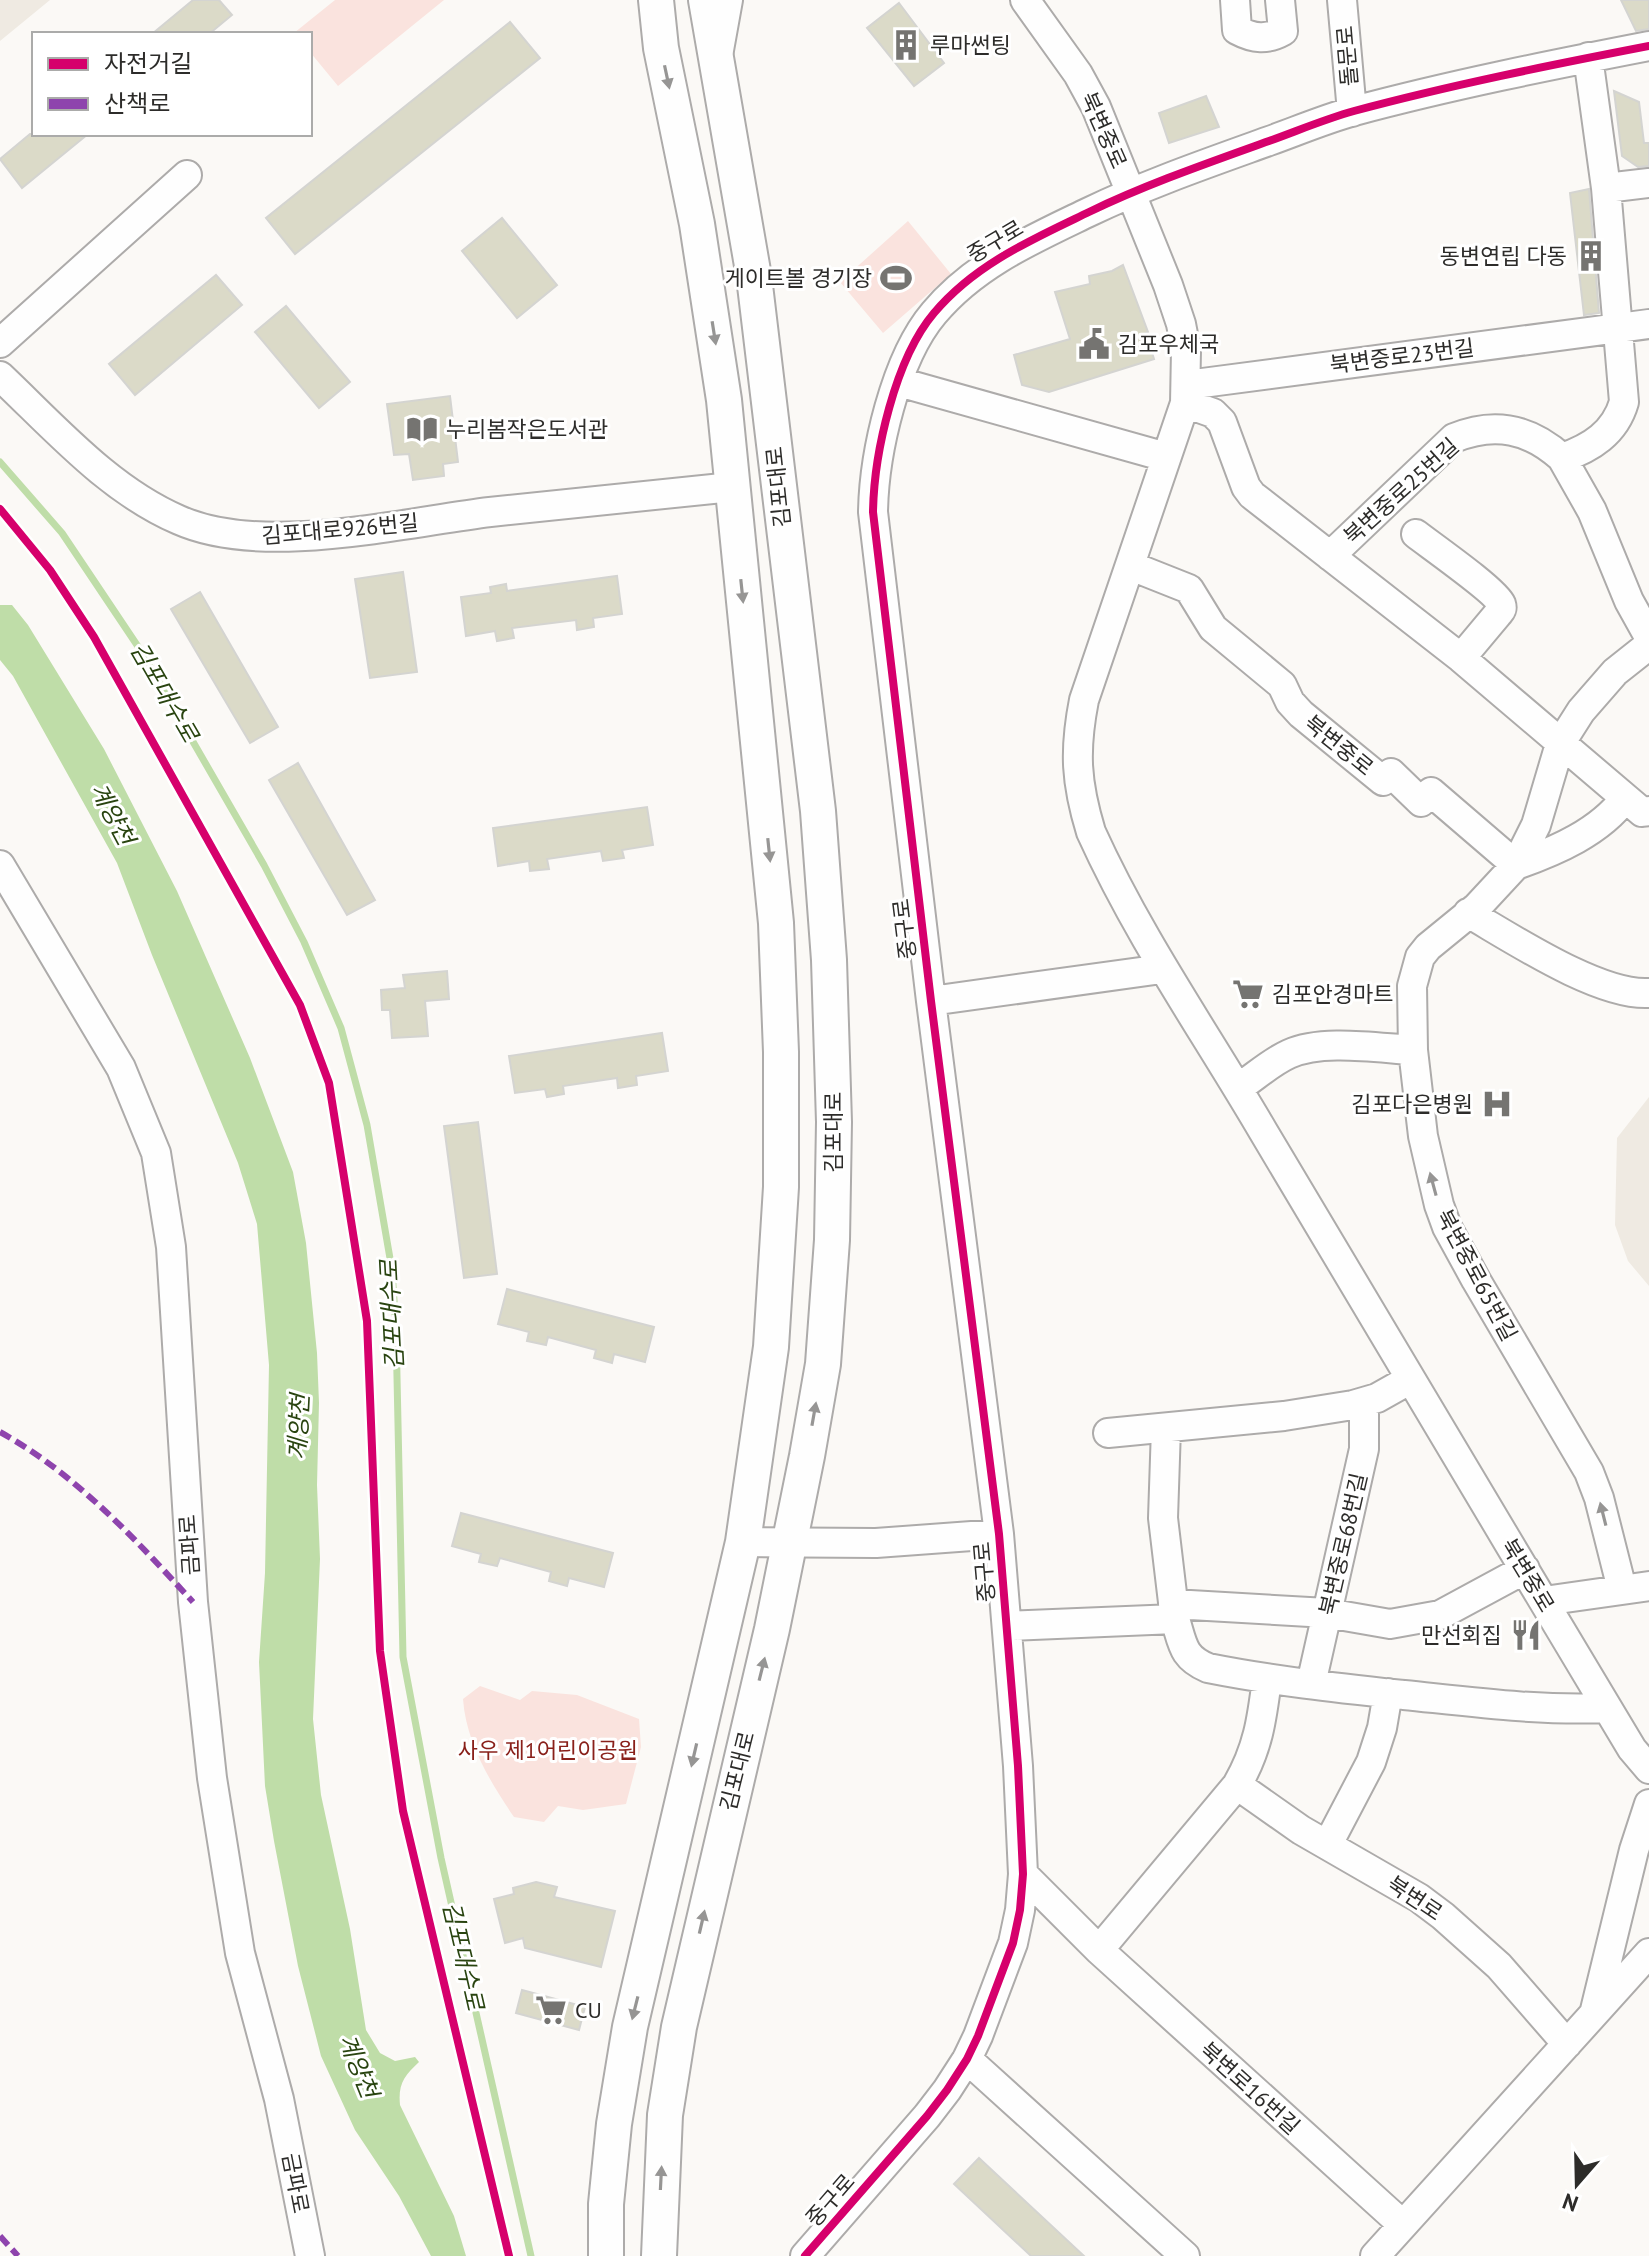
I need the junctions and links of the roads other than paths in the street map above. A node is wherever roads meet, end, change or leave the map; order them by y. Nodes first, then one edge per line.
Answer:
1 (656, 0) edge
2 (706, 0) edge
3 (728, 0) edge
4 (1025, 0) edge
5 (1235, 0) edge
6 (1280, 0) edge
7 (1342, 0) edge
8 (1648, 48) edge
9 (1588, 57) junction
10 (717, 67) junction
11 (1352, 112) junction
12 (187, 175) dead end
13 (1649, 183) edge
14 (1606, 188) junction
15 (1132, 192) junction
16 (1649, 324) edge
17 (1618, 328) junction
18 (0, 343) edge
19 (0, 376) edge
20 (899, 382) junction
21 (1186, 394) junction
22 (1166, 457) junction
23 (1562, 458) junction
24 (732, 487) junction
25 (1416, 534) dead end
26 (1330, 556) junction
27 (1131, 566) junction
28 (1649, 637) edge
29 (1649, 645) edge
30 (1461, 658) junction
31 (1560, 744) junction
32 (1641, 811) edge
33 (0, 865) edge
34 (1516, 865) junction
35 (1468, 913) junction
36 (1162, 969) junction
37 (1649, 993) edge
38 (931, 1001) junction
39 (1413, 1050) junction
40 (1238, 1088) junction
41 (1409, 1380) junction
42 (1364, 1402) junction
43 (1166, 1428) junction
44 (1108, 1433) dead end
45 (999, 1534) junction
46 (743, 1542) junction
47 (790, 1543) junction
48 (1525, 1569) junction
49 (1635, 1588) edge
50 (1544, 1601) junction
51 (1174, 1611) junction
52 (1327, 1613) junction
53 (1007, 1626) junction
54 (1267, 1679) junction
55 (1311, 1684) junction
56 (1388, 1693) junction
57 (1607, 1708) junction
58 (1649, 1769) edge
59 (1237, 1785) junction
60 (1649, 1804) edge
61 (1328, 1844) junction
62 (1023, 1874) junction
63 (1099, 1950) junction
64 (1649, 1953) edge
65 (1594, 2014) junction
66 (1567, 2044) junction
67 (967, 2059) junction
68 (1403, 2225) junction
69 (310, 2256) edge
70 (606, 2256) edge
71 (659, 2256) edge
72 (805, 2256) edge
73 (1185, 2256) edge
74 (1375, 2256) edge

1 -> 24 main road, 김포대로
2 - 10 main road, 김포대로
3 - 10 street
4 - 15 street, 북변중로
5 - 6 street
7 - 11 street, 돌문로
8 - 9 street, 중구로
9 - 11 street, 중구로
9 - 14 street
47 -> 10 main road, 김포대로
11 - 15 street, 중구로
12 - 18 street
13 - 14 street
14 - 17 street
15 - 20 street, 중구로
15 - 21 street, 북변중로
16 - 17 street, 북변중로23번길
17 - 21 street, 북변중로23번길
17 - 23 street
19 - 24 street, 김포대로926번길
20 - 22 street
20 - 38 street, 중구로
21 - 22 street, 북변중로
21 - 26 street, 북변중로25번길
22 - 27 street, 북변중로
23 - 26 street, 북변중로25번길
23 - 28 street
24 -> 46 main road, 김포대로
25 - 30 street, 북변중로25번길
26 - 30 street, 북변중로25번길
27 - 34 street, 북변중로
27 - 36 street, 북변중로
29 - 31 street
30 - 31 street, 북변중로25번길
31 - 32 street, 북변중로25번길
31 - 34 street, 북변중로65번길
32 - 34 street
33 - 69 street, 금파로
34 - 35 street, 북변중로65번길
35 - 37 street
35 - 39 street, 북변중로65번길
36 - 38 street
36 - 40 street, 북변중로
38 - 45 street, 중구로
39 - 40 street
49 -> 39 street, 북변중로65번길
40 - 41 street, 북변중로
41 - 42 street
41 - 48 street, 북변중로
42 - 43 street
42 - 52 street, 북변중로68번길
43 - 44 street
43 - 51 street
45 - 47 street
45 - 53 street, 중구로
46 - 47 street
46 -> 70 main road, 김포대로
71 -> 47 main road, 김포대로
48 - 50 street, 북변중로
48 - 52 street
49 - 50 street, 북변중로65번길
50 - 57 street, 북변중로
51 - 52 street
51 - 53 street
51 - 54 street
52 - 55 street, 북변중로68번길
53 - 62 street, 중구로
54 - 55 street
54 - 59 street
55 - 56 street
56 - 57 street
56 - 61 street
57 - 58 street, 북변중로
59 - 61 street, 북변로
59 - 63 street
60 - 65 street
61 - 66 street, 북변로
62 - 63 street, 북변로16번길
62 - 67 street, 중구로
63 - 68 street, 북변로16번길
64 - 65 street
65 - 66 street
66 - 68 street
67 - 72 street, 중구로
67 - 73 street
68 - 74 street

